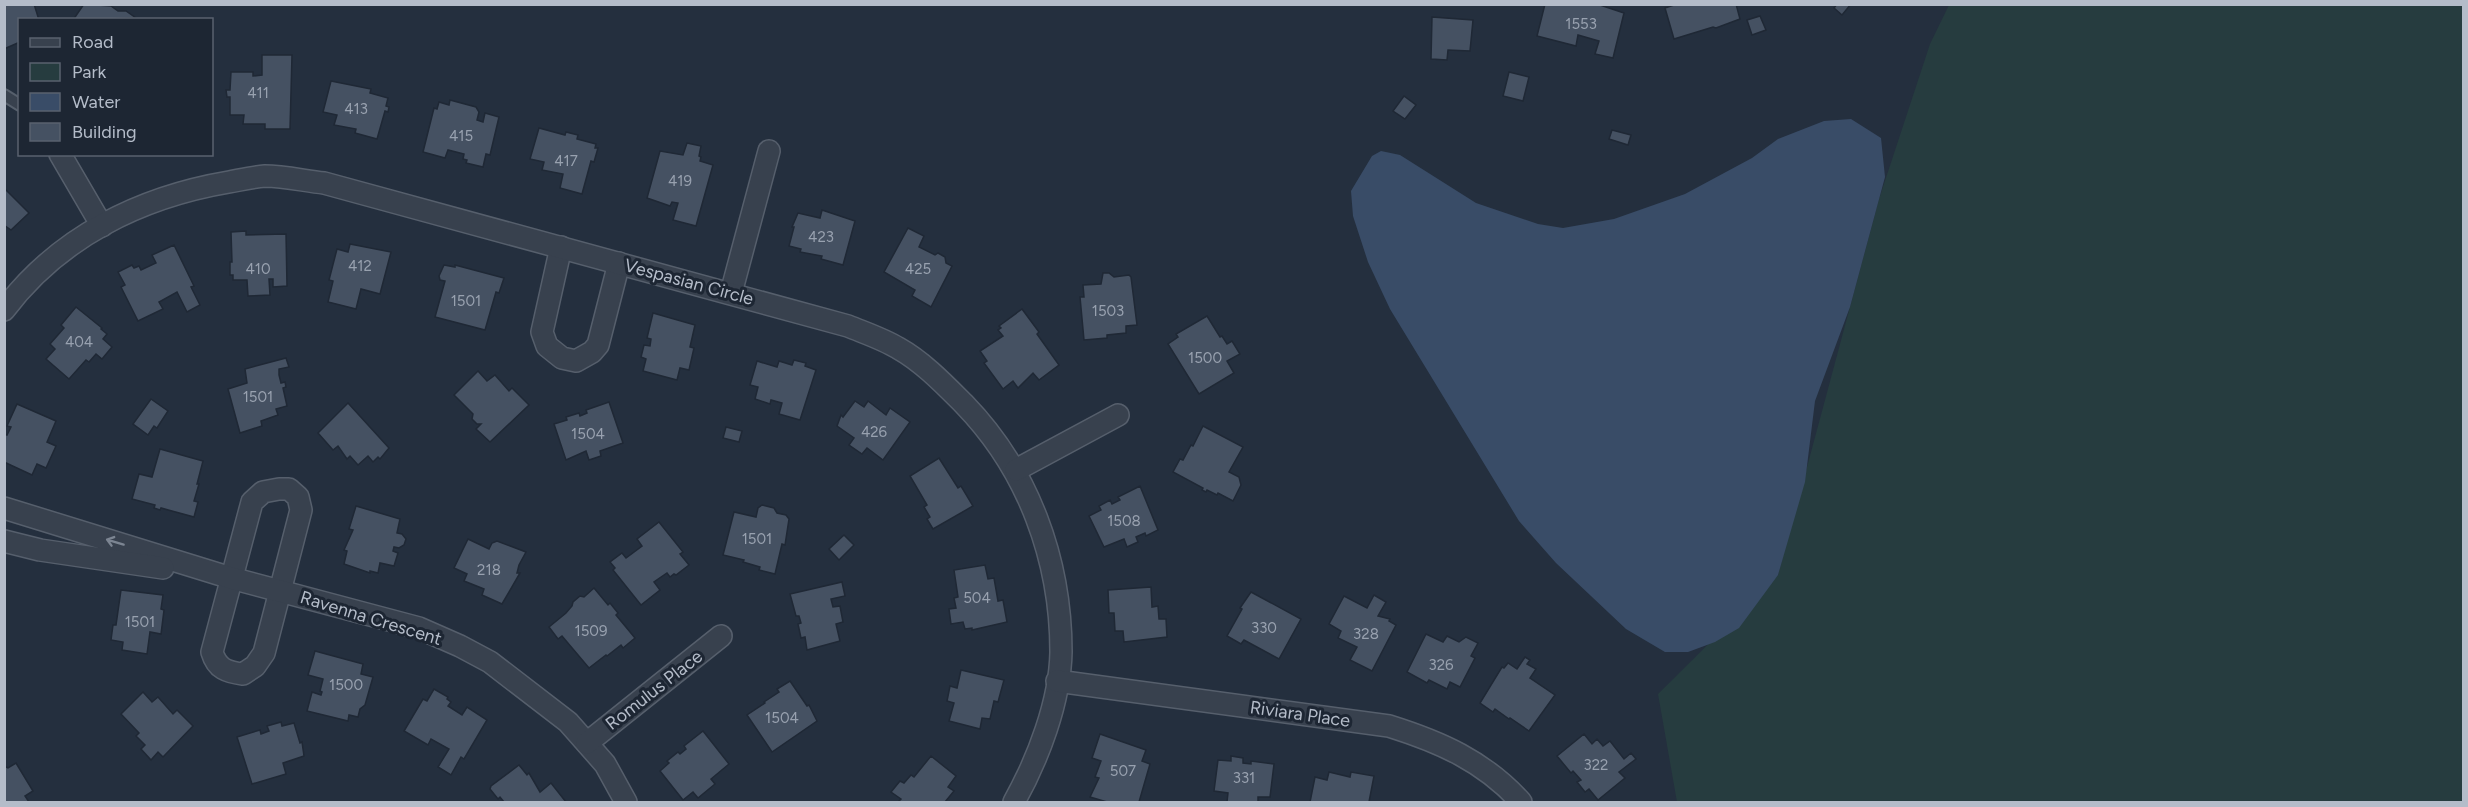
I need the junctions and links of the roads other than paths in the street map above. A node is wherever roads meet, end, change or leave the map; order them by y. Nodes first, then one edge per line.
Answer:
1 (4, 95) edge
2 (18, 104) edge
3 (769, 151) dead end
4 (61, 156) edge
5 (102, 226) junction
6 (561, 247) junction
7 (619, 263) junction
8 (730, 293) junction
9 (4, 310) edge
10 (1118, 415) dead end
11 (1016, 470) junction
12 (4, 508) edge
13 (4, 541) edge
14 (231, 578) junction
15 (280, 591) junction
16 (721, 636) dead end
17 (1057, 681) junction
18 (587, 743) junction
19 (626, 802) edge
20 (1014, 802) edge
21 (1521, 802) edge

1 - 2 lane
3 - 8 street
4 - 5 street
5 - 6 street, Vespasian Circle
5 - 9 street, Vespasian Circle
6 - 7 street, Vespasian Circle
6 - 7 street
7 - 8 street, Vespasian Circle
8 - 11 street, Vespasian Circle
10 - 11 street
11 - 17 street, Vespasian Circle
14 -> 12 street, Ravenna Crescent
13 - 14 street, Ravenna Crescent
14 - 15 street, Ravenna Crescent
14 - 15 street
14 - 15 street
15 - 18 street, Ravenna Crescent
16 - 18 street, Romulus Place
17 - 20 street, Vespasian Circle
17 - 21 street, Riviara Place
18 - 19 street, Ravenna Crescent

